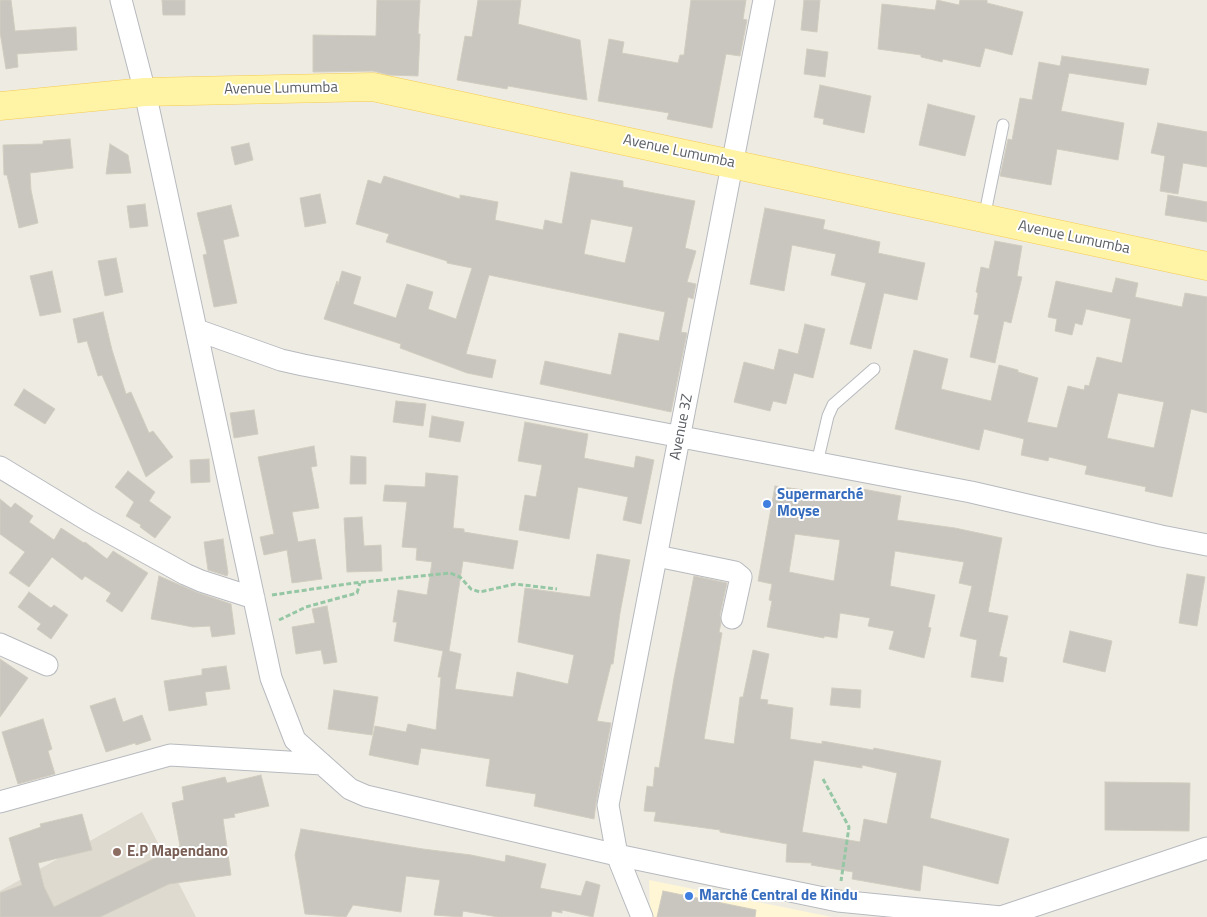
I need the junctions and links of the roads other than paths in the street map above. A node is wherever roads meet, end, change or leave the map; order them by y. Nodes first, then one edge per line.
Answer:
1 (121, 0) edge
2 (764, 0) edge
3 (145, 92) junction
4 (0, 106) edge
5 (1003, 125) dead end
6 (732, 164) junction
7 (984, 218) junction
8 (1207, 266) edge
9 (197, 330) junction
10 (874, 369) dead end
11 (680, 437) junction
12 (817, 463) junction
13 (0, 467) edge
14 (1207, 544) edge
15 (656, 556) junction
16 (254, 598) junction
17 (732, 618) dead end
18 (0, 644) edge
19 (47, 665) dead end
20 (322, 764) junction
21 (0, 802) edge
22 (1207, 848) edge
23 (618, 855) junction
24 (642, 917) edge
25 (1001, 917) edge

1 - 3 street
2 - 6 street, Avenue 3Z
3 - 4 main road, Avenue Lumumba
3 - 6 main road, Avenue Lumumba
3 - 9 street
5 - 7 lane
6 - 7 main road, Avenue Lumumba
6 - 11 street, Avenue 3Z
7 - 8 main road, Avenue Lumumba
9 - 11 street
9 - 16 street
10 - 12 lane
11 - 12 street
11 - 15 street, Avenue 3Z
12 - 14 street
13 - 16 street
15 - 17 street
15 - 23 street, Avenue 3Z
16 - 20 street
18 - 19 street
20 - 21 street
20 - 23 street
22 - 25 street
23 - 24 street, Avenue 3Z
23 - 25 street

